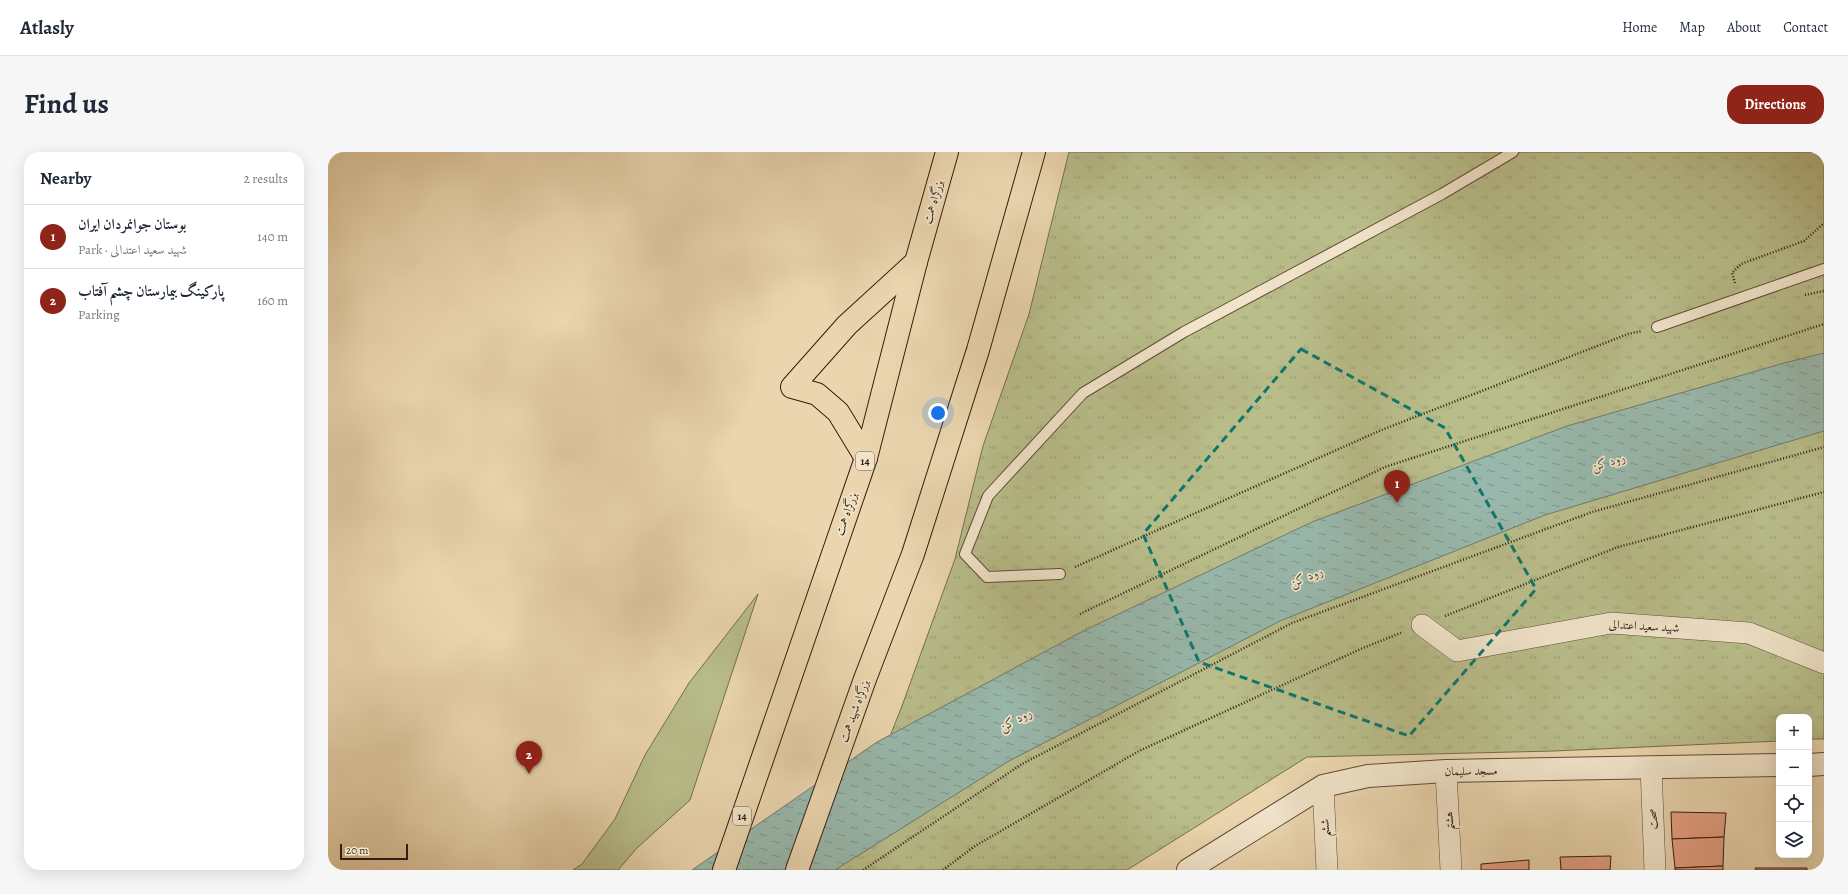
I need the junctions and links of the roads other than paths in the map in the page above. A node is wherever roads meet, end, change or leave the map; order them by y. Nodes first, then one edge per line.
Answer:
1 (947, 152) edge
2 (1034, 152) edge
3 (1513, 152) edge
4 (916, 262) junction
5 (1824, 269) edge
6 (1657, 327) road end
7 (866, 458) junction
8 (1060, 574) road end
9 (1422, 625) road end
10 (1824, 663) edge
11 (1812, 764) edge
12 (1824, 764) edge
13 (1776, 765) edge
14 (1651, 767) junction
15 (1446, 772) junction
16 (1323, 786) junction
17 (724, 870) edge
18 (797, 870) edge
19 (1188, 870) edge
20 (1327, 870) edge
21 (1451, 870) edge
22 (1656, 870) edge

1 - 4 highway, بزرگراه همت / 14
2 - 18 highway, بزرگراه شهید همت
3 - 8 lane
4 - 7 highway, بزرگراه همت / 14
4 - 7 highway
5 - 6 lane
7 - 17 highway, بزرگراه همت / 14
9 - 10 street, شهید سعید اعتدالی
11 - 12 street
13 - 14 street, مسجد سلیمان
14 - 15 street, مسجد سلیمان
14 - 22 street, صحت
15 - 16 street, مسجد سلیمان
15 - 21 street, هشتم
16 - 19 street, مسجد سلیمان
16 - 20 street, ششم

